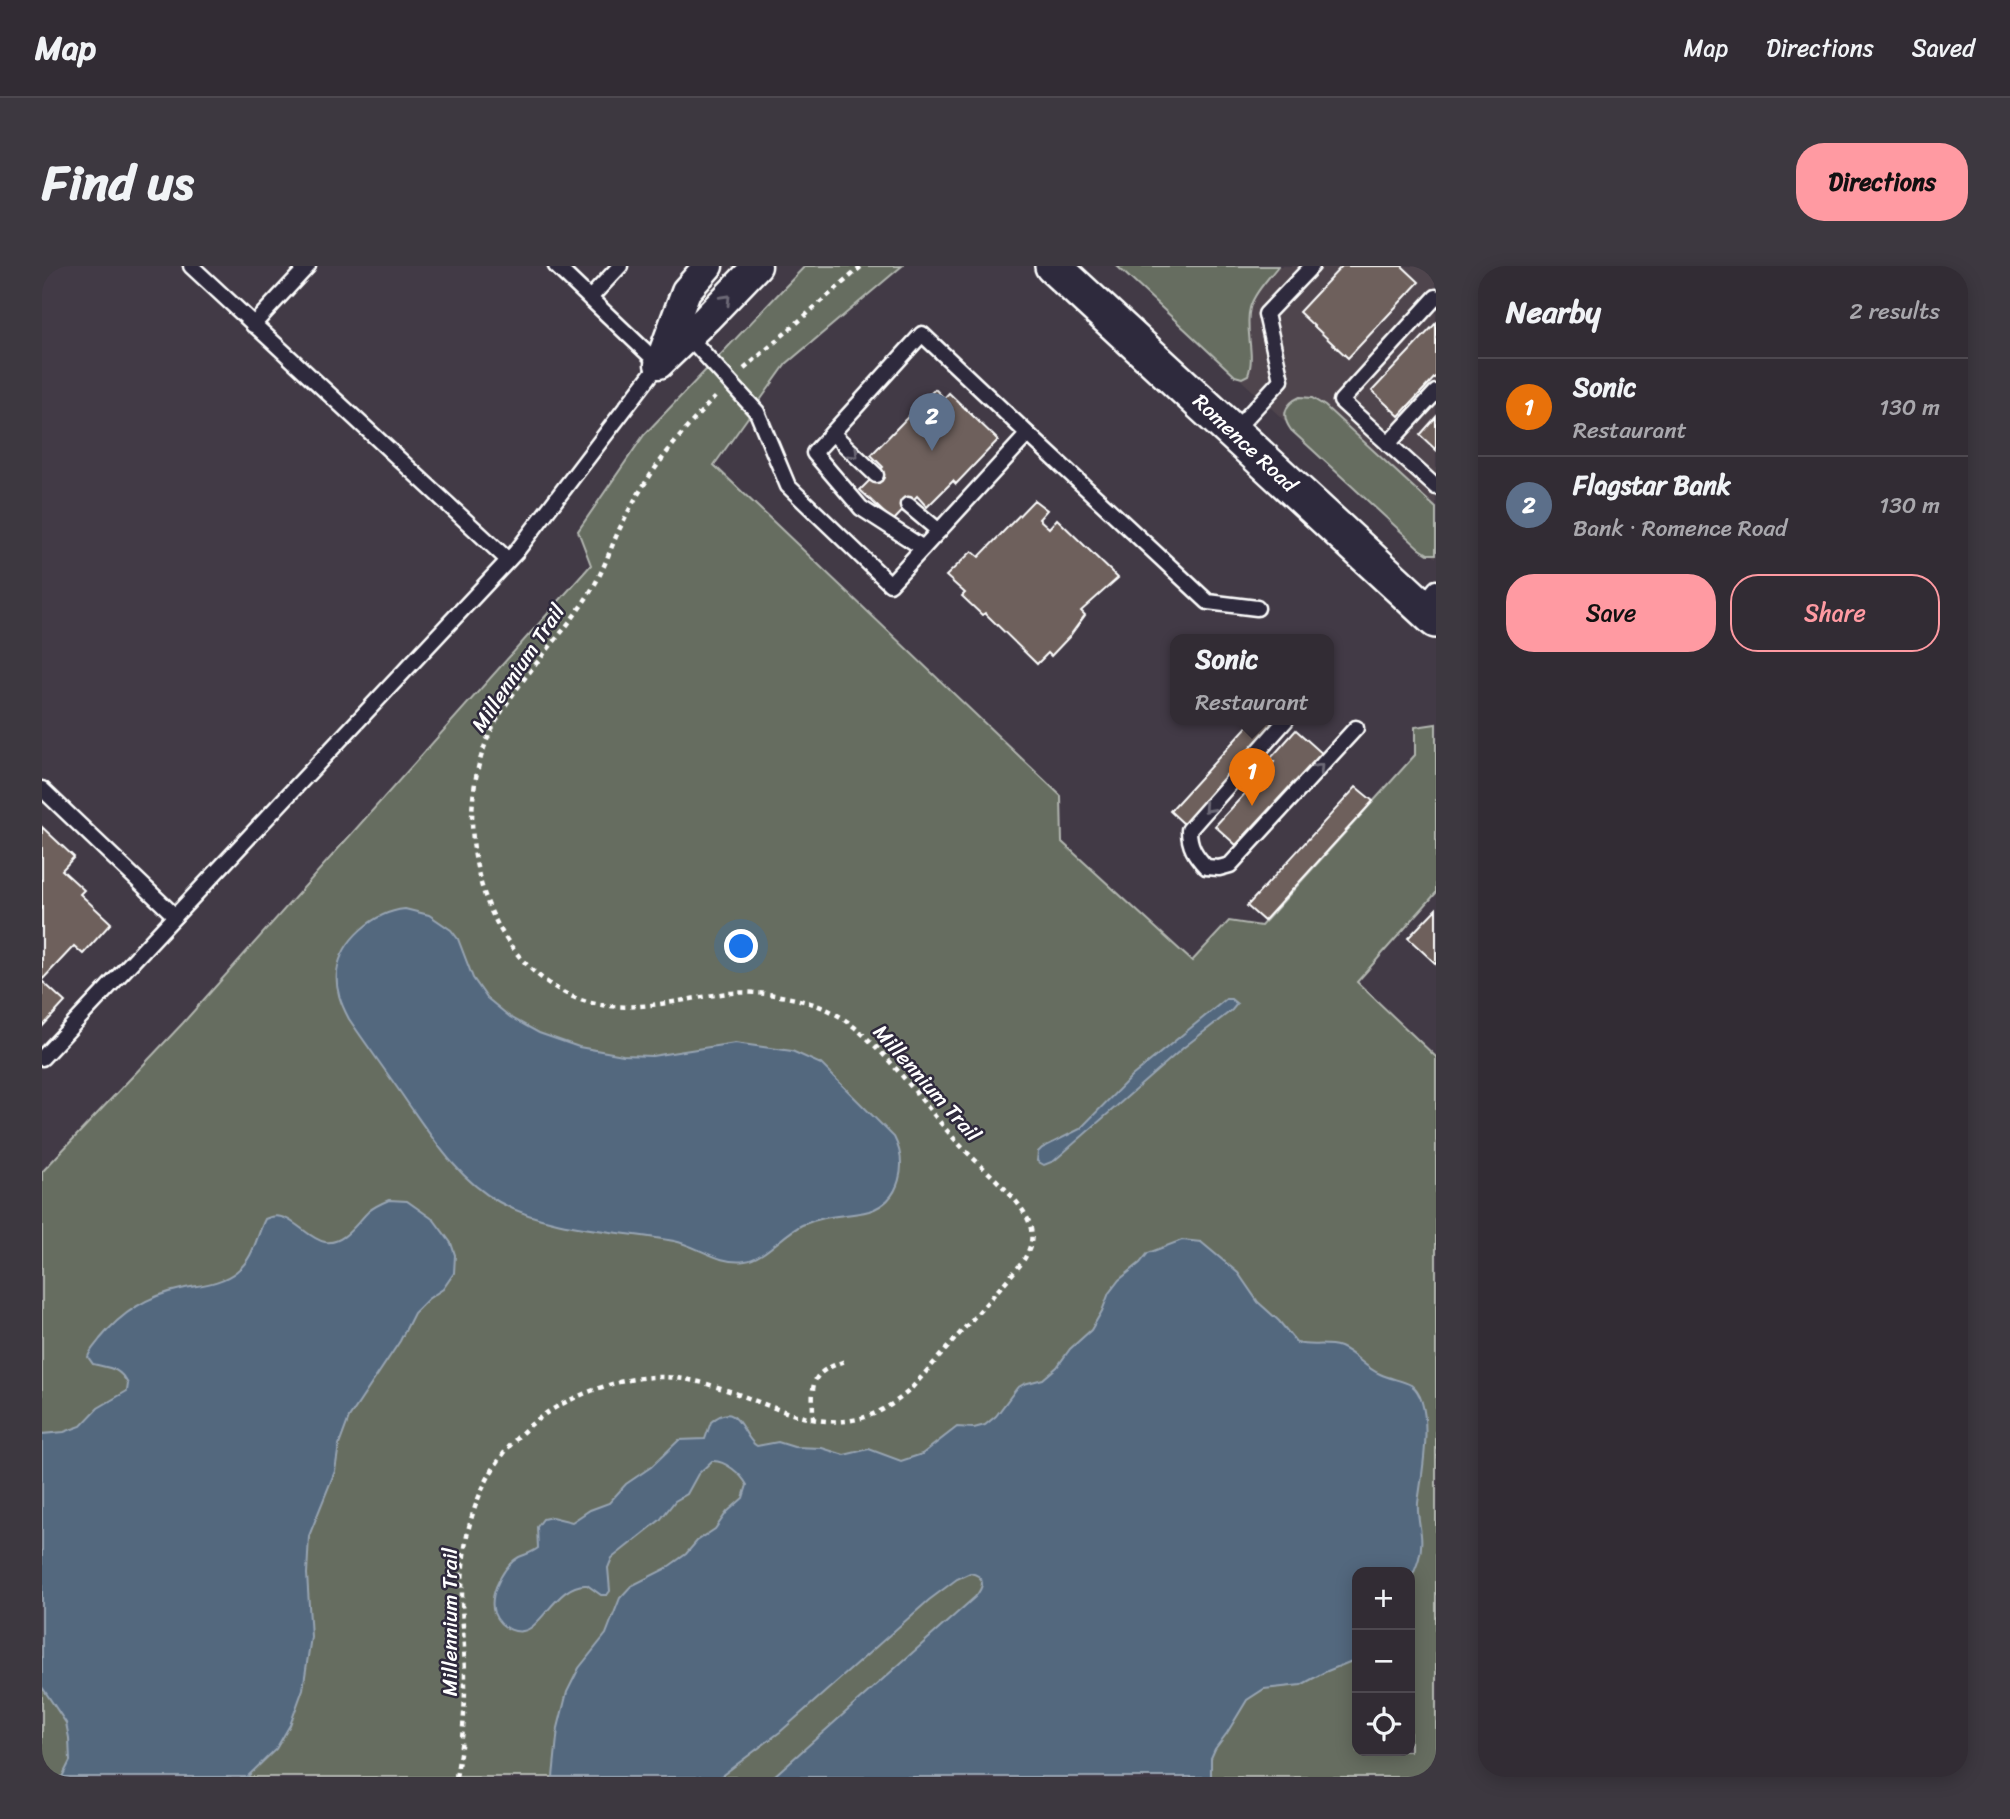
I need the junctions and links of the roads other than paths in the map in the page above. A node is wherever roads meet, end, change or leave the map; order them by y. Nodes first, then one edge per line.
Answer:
1 (191, 266) edge
2 (308, 266) edge
3 (556, 266) edge
4 (620, 266) edge
5 (708, 266) edge
6 (757, 266) edge
7 (1053, 266) edge
8 (1312, 266) edge
9 (1436, 297) edge
10 (590, 298) junction
11 (253, 324) junction
12 (688, 336) junction
13 (659, 364) junction
14 (1436, 392) edge
15 (1233, 432) junction
16 (832, 433) junction
17 (1028, 434) junction
18 (1388, 444) junction
19 (876, 475) dead end
20 (1436, 487) edge
21 (908, 505) dead end
22 (939, 531) junction
23 (923, 548) junction
24 (508, 560) junction
25 (1431, 605) edge
26 (1257, 608) dead end
27 (1282, 725) edge
28 (1356, 728) dead end
29 (42, 789) edge
30 (175, 916) junction
31 (42, 1058) edge

1 - 11 lane
2 - 11 lane
3 - 10 lane
4 - 10 lane
5 - 13 street
12 -> 6 street
7 - 15 street, Romence Road
8 - 15 lane
9 - 18 lane
10 - 13 lane
11 - 24 lane
12 - 13 street
12 - 23 lane
13 - 24 lane
14 - 18 lane
15 - 25 street, Romence Road
16 - 17 lane
16 -> 19 lane
16 - 23 lane
17 - 22 lane
17 - 26 lane
18 - 20 lane
21 - 22 lane
22 - 23 lane
24 - 30 lane
27 -> 28 lane
29 - 30 lane
30 - 31 lane

